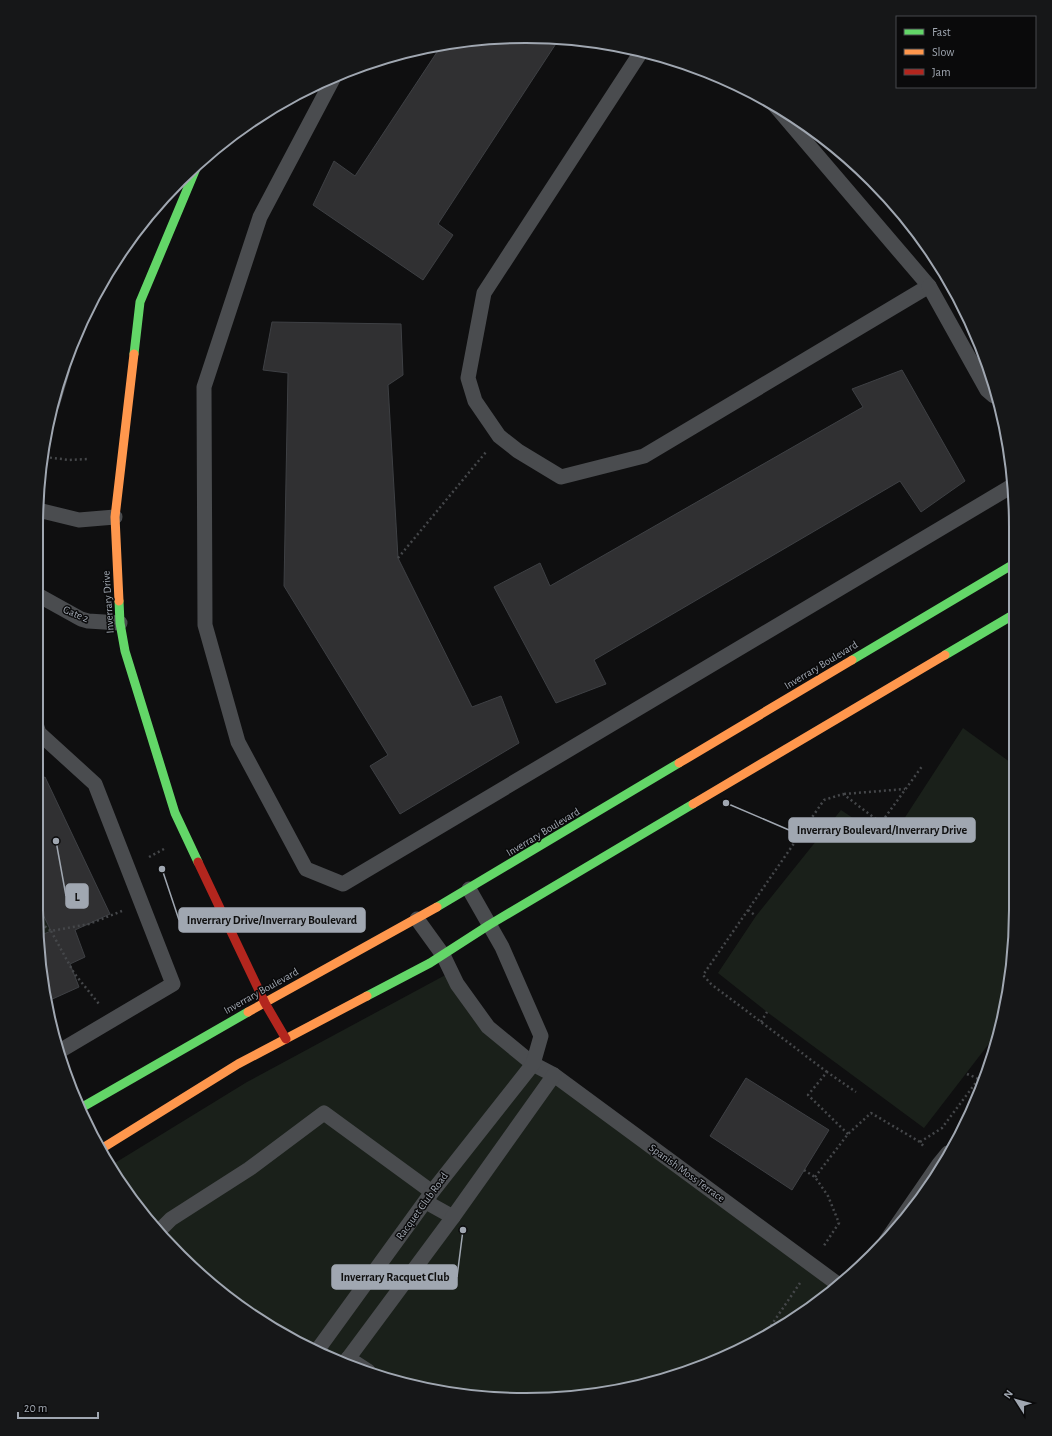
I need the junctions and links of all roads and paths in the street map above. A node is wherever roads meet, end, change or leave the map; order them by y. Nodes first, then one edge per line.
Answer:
1 (638, 56) edge
2 (330, 85) edge
3 (785, 119) edge
4 (193, 176) edge
5 (929, 286) junction
6 (990, 393) edge
7 (499, 436) junction
8 (48, 457) edge
9 (88, 459) dead end
10 (1007, 489) edge
11 (43, 511) edge
12 (115, 517) junction
13 (398, 558) dead end
14 (1009, 567) edge
15 (43, 598) edge
16 (1009, 617) edge
17 (120, 622) junction
18 (43, 737) edge
19 (923, 765) dead end
20 (905, 789) junction
21 (843, 794) junction
22 (469, 889) junction
23 (141, 903) junction
24 (748, 910) junction
25 (756, 916) dead end
26 (417, 919) junction
27 (43, 925) edge
28 (489, 925) junction
29 (51, 931) junction
30 (443, 955) junction
31 (265, 1003) junction
32 (767, 1012) dead end
33 (112, 1020) junction
34 (761, 1022) junction
35 (286, 1039) junction
36 (64, 1049) edge
37 (533, 1064) junction
38 (827, 1072) junction
39 (967, 1074) dead end
40 (554, 1075) junction
41 (978, 1079) edge
42 (977, 1082) edge
43 (856, 1092) dead end
44 (85, 1106) edge
45 (848, 1134) junction
46 (920, 1142) junction
47 (105, 1146) edge
48 (941, 1157) edge
49 (815, 1177) dead end
50 (429, 1197) junction
51 (452, 1217) junction
52 (163, 1227) edge
53 (834, 1281) edge
54 (320, 1347) edge
55 (348, 1359) edge

1 - 7 lane
2 - 10 lane
3 - 5 lane
4 - 12 street, Inverrary Drive
5 - 6 lane
5 - 7 lane
7 - 13 path
8 - 9 path
11 - 12 lane
12 - 17 street, Inverrary Drive
14 - 22 street, Inverrary Boulevard
15 - 17 lane, Gate 2
16 - 28 street
17 - 31 street, Inverrary Drive
18 - 23 lane
19 - 20 path
20 - 21 path
20 - 21 path
21 - 24 path
22 - 26 street, Inverrary Boulevard
22 - 28 lane
23 - 29 path
23 - 33 lane
24 - 25 path
24 - 34 path
26 - 30 lane, Spanish Moss Terrace
26 - 31 street, Inverrary Boulevard
27 - 29 path
28 - 30 street
28 - 37 lane
29 - 33 path
30 - 35 street
30 - 37 lane, Spanish Moss Terrace
31 - 35 street, Inverrary Drive
31 - 44 street, Inverrary Boulevard
32 - 34 path
33 - 36 lane
34 - 38 path
35 - 47 street
37 - 40 lane, Spanish Moss Terrace
37 - 50 lane, Racquet Club Road
38 - 43 path
38 - 45 path
39 - 41 path
40 - 51 lane
40 - 53 lane, Spanish Moss Terrace
42 - 46 path
45 - 46 path
45 - 49 path
46 - 48 path
50 - 51 lane
50 - 52 lane
50 - 54 lane, Racquet Club Road
51 - 55 lane

